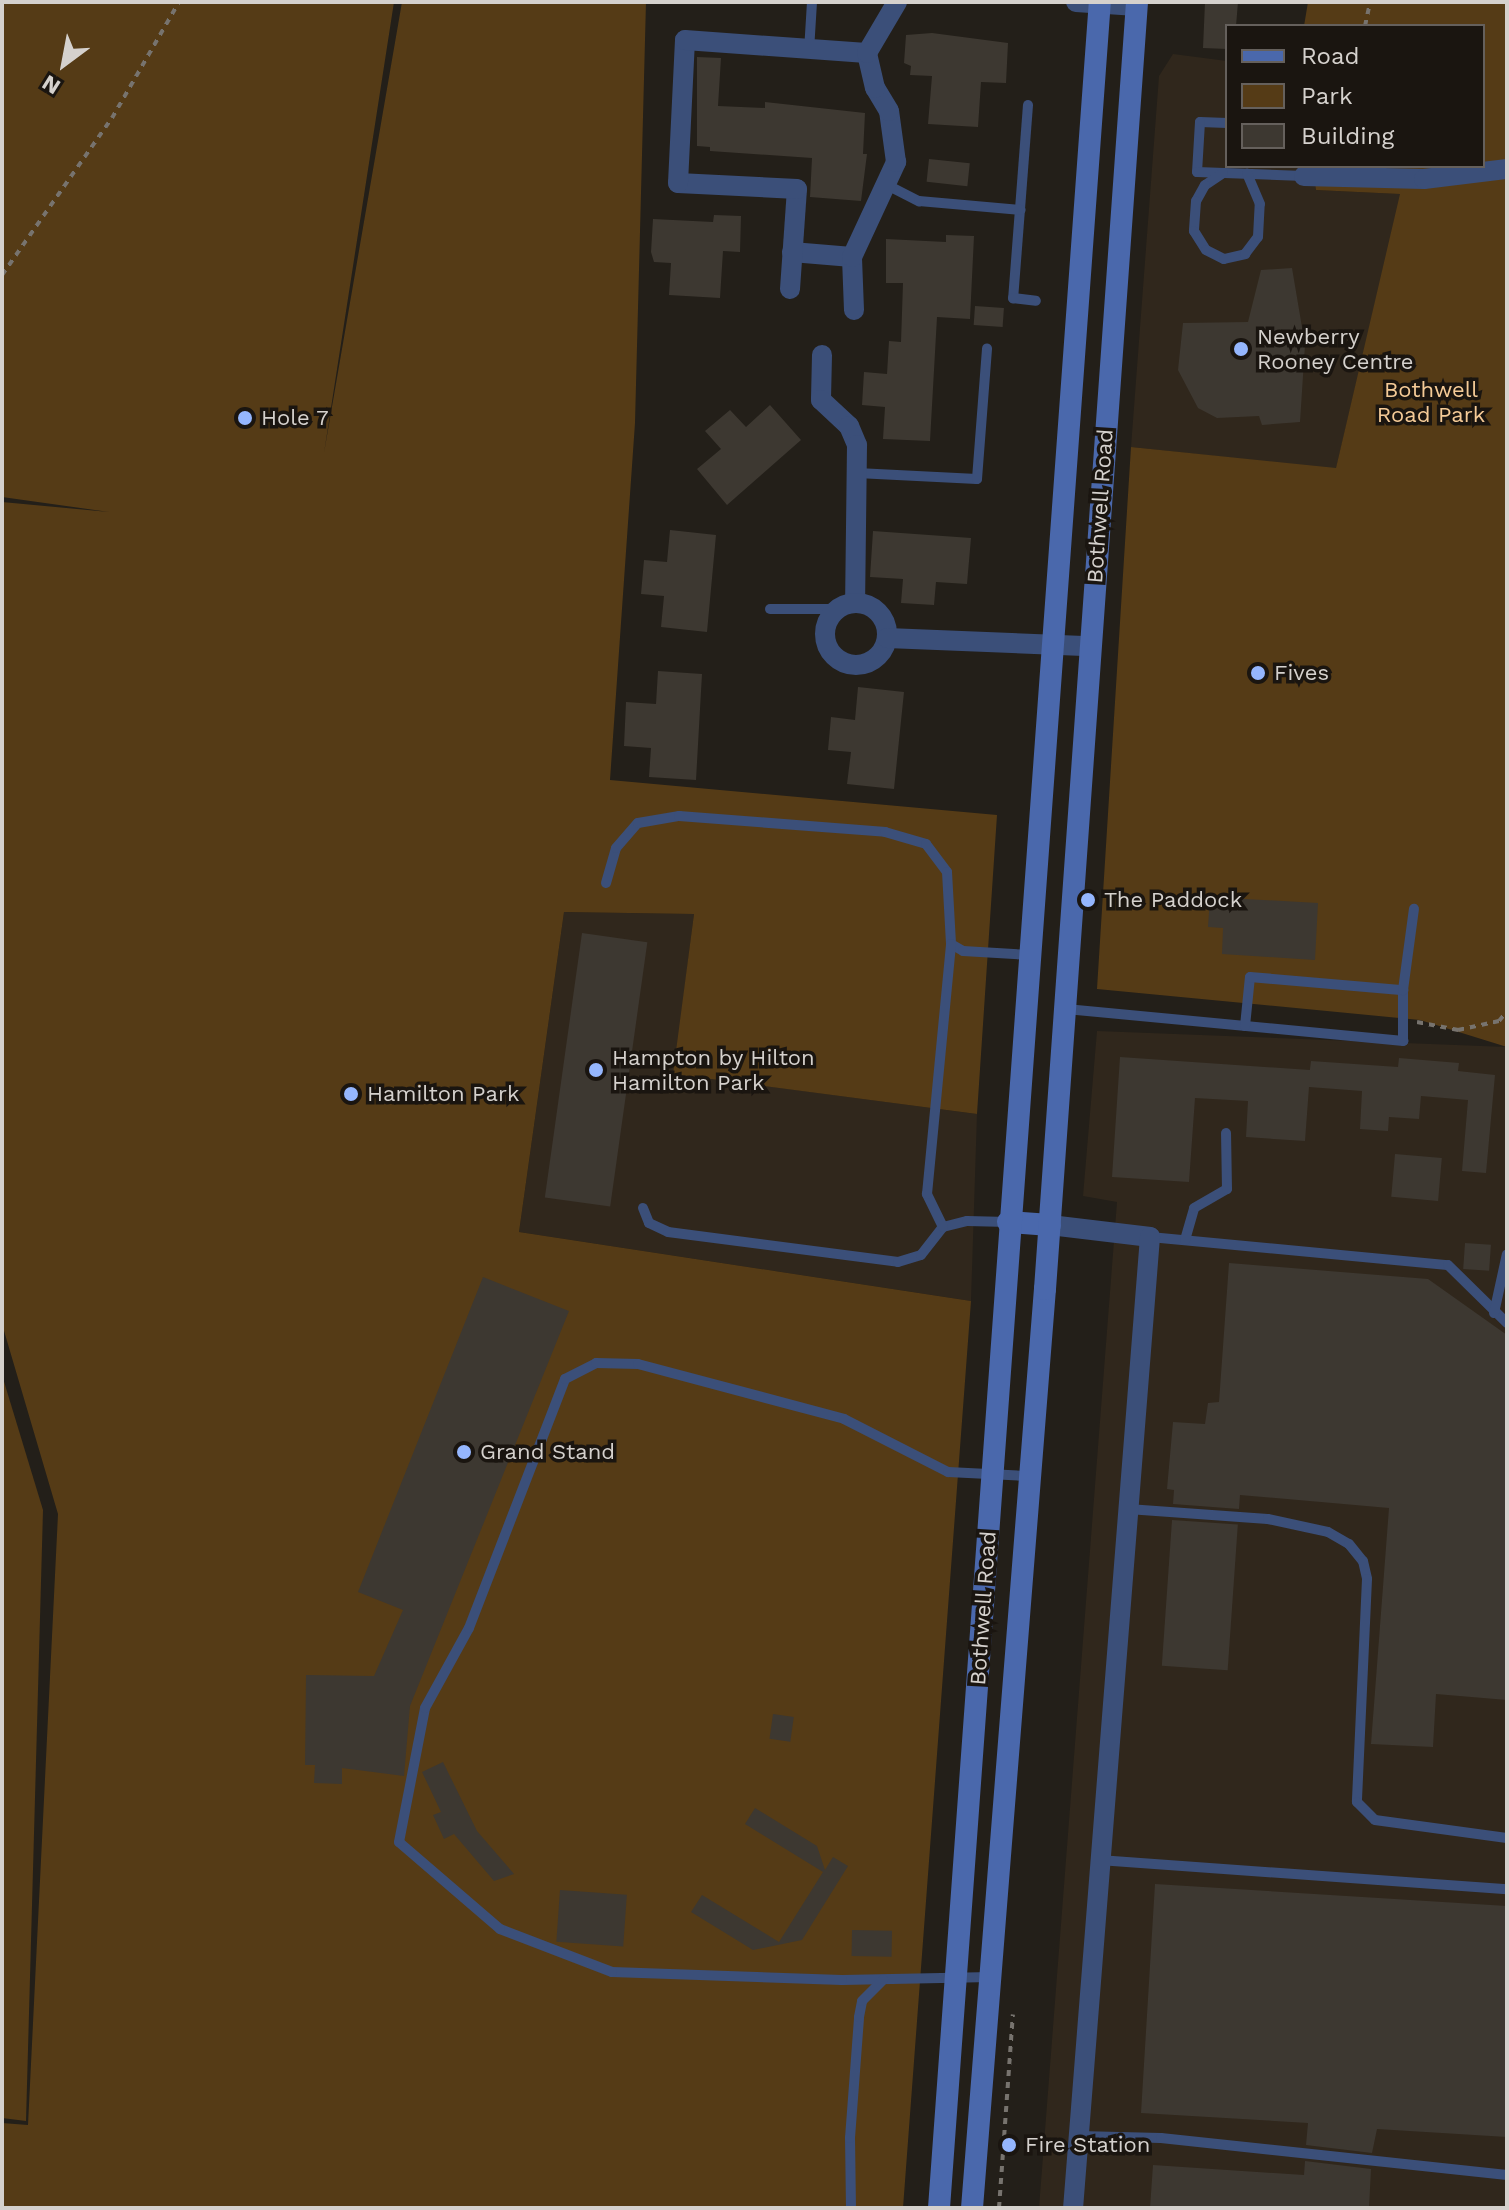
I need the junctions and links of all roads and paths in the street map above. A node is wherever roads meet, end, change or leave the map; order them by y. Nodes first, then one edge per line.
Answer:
1 (179, 2) edge
2 (812, 2) edge
3 (897, 2) edge
4 (1076, 2) edge
5 (1370, 2) edge
6 (1100, 3) edge
7 (1137, 4) edge
8 (1365, 24) edge
9 (809, 51) junction
10 (867, 53) junction
11 (1028, 105) dead end
12 (1225, 123) edge
13 (1507, 169) edge
14 (1223, 173) junction
15 (1247, 174) junction
16 (1304, 176) joint
17 (889, 186) junction
18 (1021, 210) junction
19 (792, 252) junction
20 (852, 257) junction
21 (2, 275) edge
22 (790, 289) dead end
23 (1036, 301) dead end
24 (854, 310) dead end
25 (987, 348) dead end
26 (822, 355) dead end
27 (857, 473) junction
28 (846, 606) junction
29 (770, 609) dead end
30 (887, 638) junction
31 (1055, 645) junction
32 (1090, 646) junction
33 (1507, 678) edge
34 (1507, 714) edge
35 (606, 883) dead end
36 (1414, 909) dead end
37 (951, 944) junction
38 (1032, 955) junction
39 (1403, 990) junction
40 (1029, 1008) junction
41 (1064, 1009) junction
42 (1507, 1011) edge
43 (1403, 1019) junction
44 (1245, 1026) junction
45 (1226, 1133) dead end
46 (643, 1208) dead end
47 (1008, 1222) junction
48 (1050, 1225) junction
49 (943, 1227) junction
50 (1150, 1237) junction
51 (1185, 1240) junction
52 (1507, 1254) edge
53 (1494, 1313) junction
54 (1507, 1323) edge
55 (993, 1474) junction
56 (1028, 1476) junction
57 (1128, 1509) junction
58 (1507, 1838) edge
59 (1099, 1860) junction
60 (1507, 1889) edge
61 (955, 1977) junction
62 (991, 1977) junction
63 (884, 1979) junction
64 (1079, 2136) junction
65 (1507, 2175) edge
66 (851, 2208) edge
67 (939, 2208) edge
68 (972, 2208) edge
69 (1073, 2208) edge

1 - 21 path
2 - 9 lane
3 - 10 street
4 - 6 street
5 - 8 path
6 - 7 street
6 - 31 main road, Bothwell Road
7 - 32 main road, Bothwell Road
9 - 10 street
9 - 19 street
10 - 17 street
11 - 18 lane
12 - 14 lane
13 - 16 street
14 - 15 lane
14 - 15 lane
15 - 16 lane
17 - 18 lane
17 - 20 street
18 - 23 lane
19 - 20 street
19 - 22 street
20 - 24 street
25 - 27 lane
26 - 27 street
27 - 28 street
28 - 29 lane
28 - 30 street
28 - 30 street
30 - 31 street
31 - 32 street
31 - 38 main road, Bothwell Road
32 - 41 main road, Bothwell Road
33 - 34 path
35 - 37 lane
36 - 39 lane
37 - 38 lane
37 - 49 lane
38 - 40 main road, Bothwell Road
39 - 43 lane
39 - 44 lane
40 - 41 main road
40 - 47 main road, Bothwell Road
41 - 44 lane
41 - 48 main road, Bothwell Road
42 - 43 path
43 - 44 lane
45 - 51 lane
46 - 49 lane
47 - 48 main road
47 - 49 lane
47 - 55 main road, Bothwell Road
48 - 50 street
48 - 56 main road, Bothwell Road
50 - 51 lane
50 - 57 street
51 - 53 lane
52 - 53 lane
53 - 54 lane
55 - 56 lane
55 - 61 main road, Bothwell Road
55 - 63 lane
56 - 62 main road, Bothwell Road
57 - 58 lane
57 - 59 street
59 - 60 lane
59 - 64 street
61 - 62 lane
61 - 63 lane
61 - 67 main road, Bothwell Road
62 - 68 main road, Bothwell Road
63 - 66 lane
64 - 65 lane
64 - 69 street

